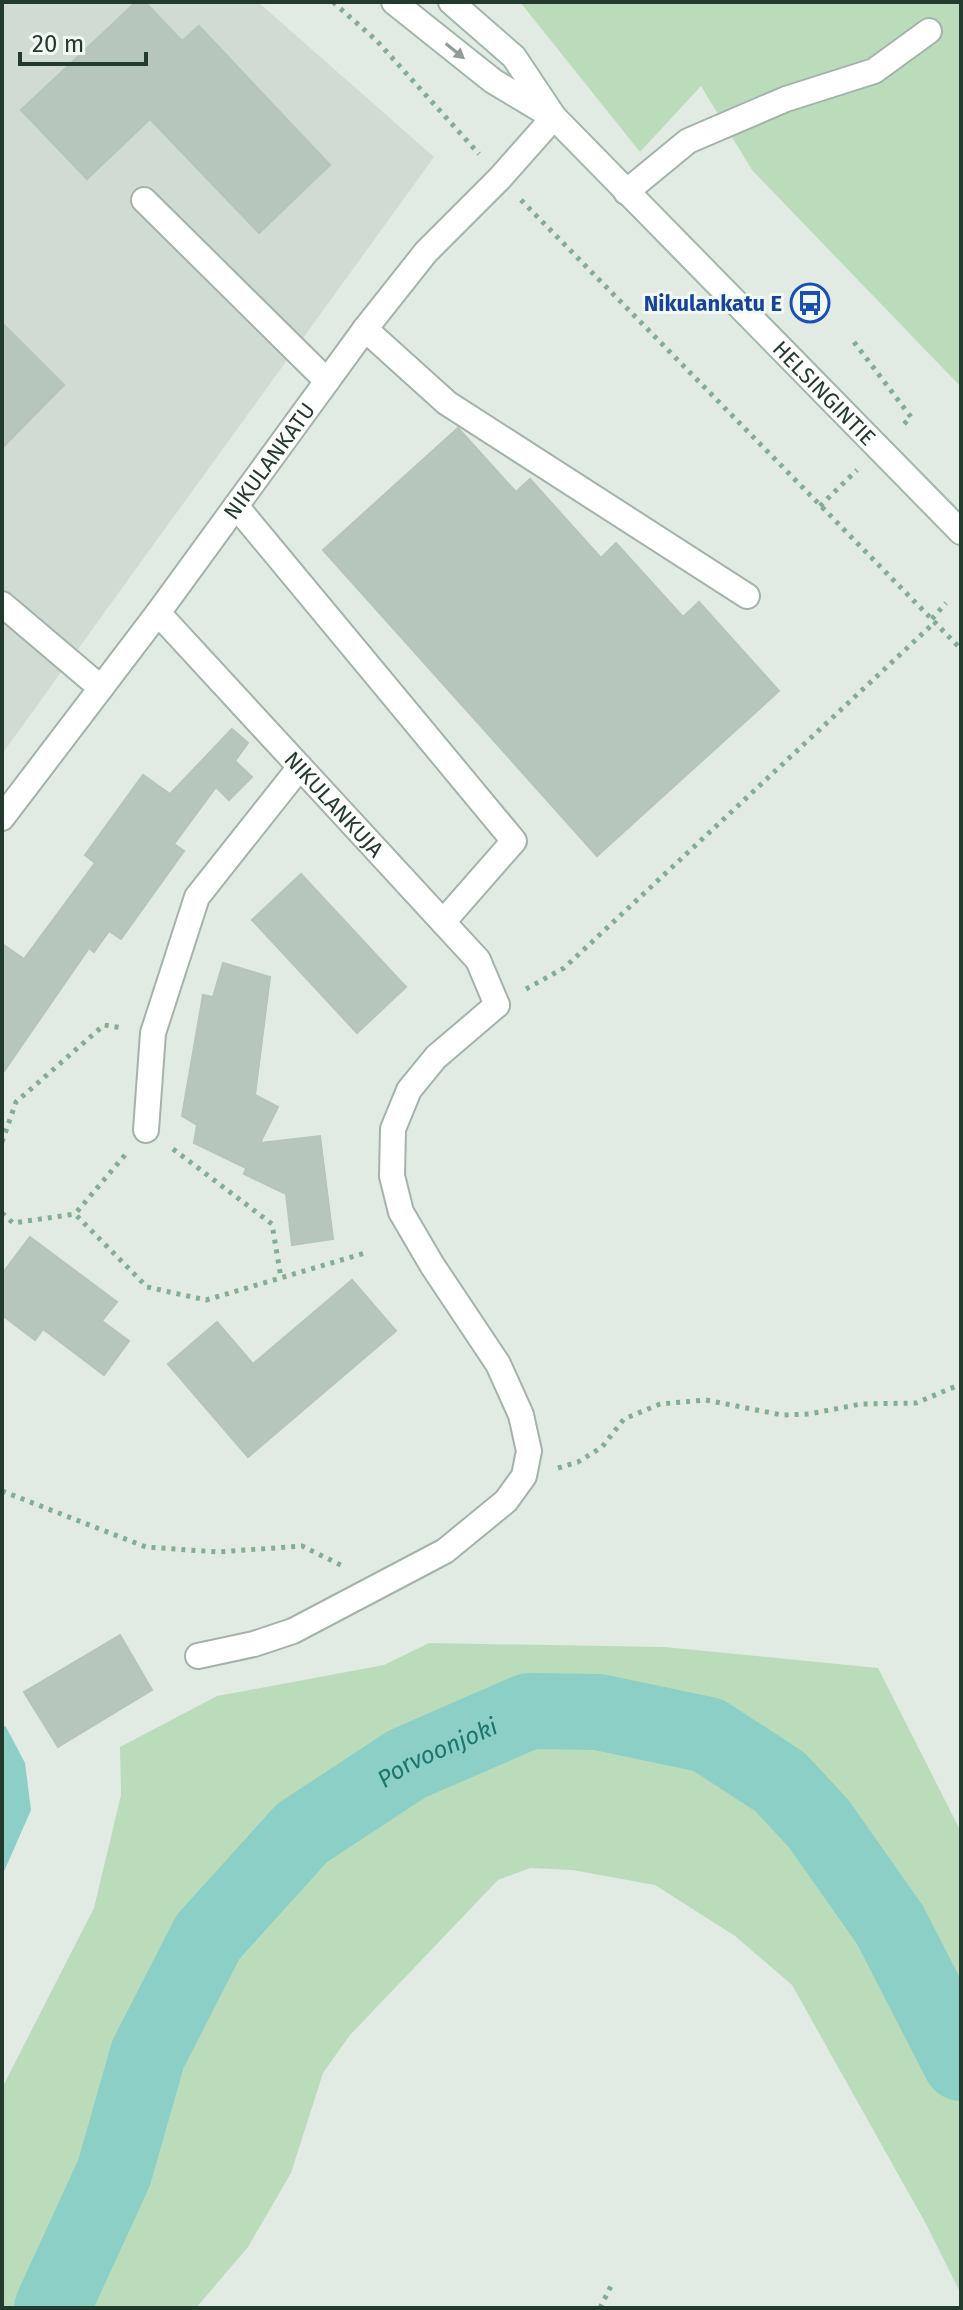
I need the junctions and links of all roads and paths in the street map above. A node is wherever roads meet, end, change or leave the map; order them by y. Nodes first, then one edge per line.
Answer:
1 (333, 2) edge
2 (394, 2) edge
3 (451, 2) edge
4 (929, 31) dead end
5 (554, 117) junction
6 (500, 178) junction
7 (626, 192) junction
8 (144, 200) dead end
9 (365, 329) junction
10 (327, 381) junction
11 (236, 506) junction
12 (961, 532) edge
13 (747, 596) dead end
14 (946, 603) dead end
15 (2, 604) edge
16 (158, 613) junction
17 (934, 620) junction
18 (961, 649) edge
19 (101, 688) junction
20 (300, 767) junction
21 (2, 818) edge
22 (443, 922) junction
23 (497, 1005) junction
24 (153, 1033) junction
25 (146, 1130) junction
26 (2, 1142) edge
27 (2, 1213) edge
28 (75, 1214) junction
29 (365, 1253) dead end
30 (281, 1278) junction
31 (961, 1384) edge
32 (524, 1476) junction
33 (2, 1491) edge
34 (381, 1586) junction
35 (198, 1656) dead end
36 (613, 2282) dead end
37 (600, 2308) edge

1 - 6 path
2 -> 5 street, HELSINGINTIE
3 - 5 street, HELSINGINTIE
4 - 7 street
5 - 6 street, NIKULANKATU
5 - 7 street, HELSINGINTIE
6 - 9 street, NIKULANKATU
6 - 17 path
7 - 12 street, HELSINGINTIE
8 - 10 street
9 - 10 street, NIKULANKATU
9 - 13 street
10 - 11 street, NIKULANKATU
11 - 16 street, NIKULANKATU
11 - 22 street
14 - 17 path
15 - 19 street
16 - 19 street, NIKULANKATU
16 - 20 street, NIKULANKUJA
17 - 18 path
17 - 23 path
19 - 21 street, NIKULANKATU
20 - 22 street, NIKULANKUJA
20 - 24 street
22 - 23 street, NIKULANKUJA
23 - 32 street
24 - 25 street
24 - 26 path
25 - 28 path
25 - 30 path
27 - 28 path
28 - 30 path
29 - 30 path
31 - 32 path
32 - 34 street
33 - 34 path
34 - 35 street
36 - 37 path

